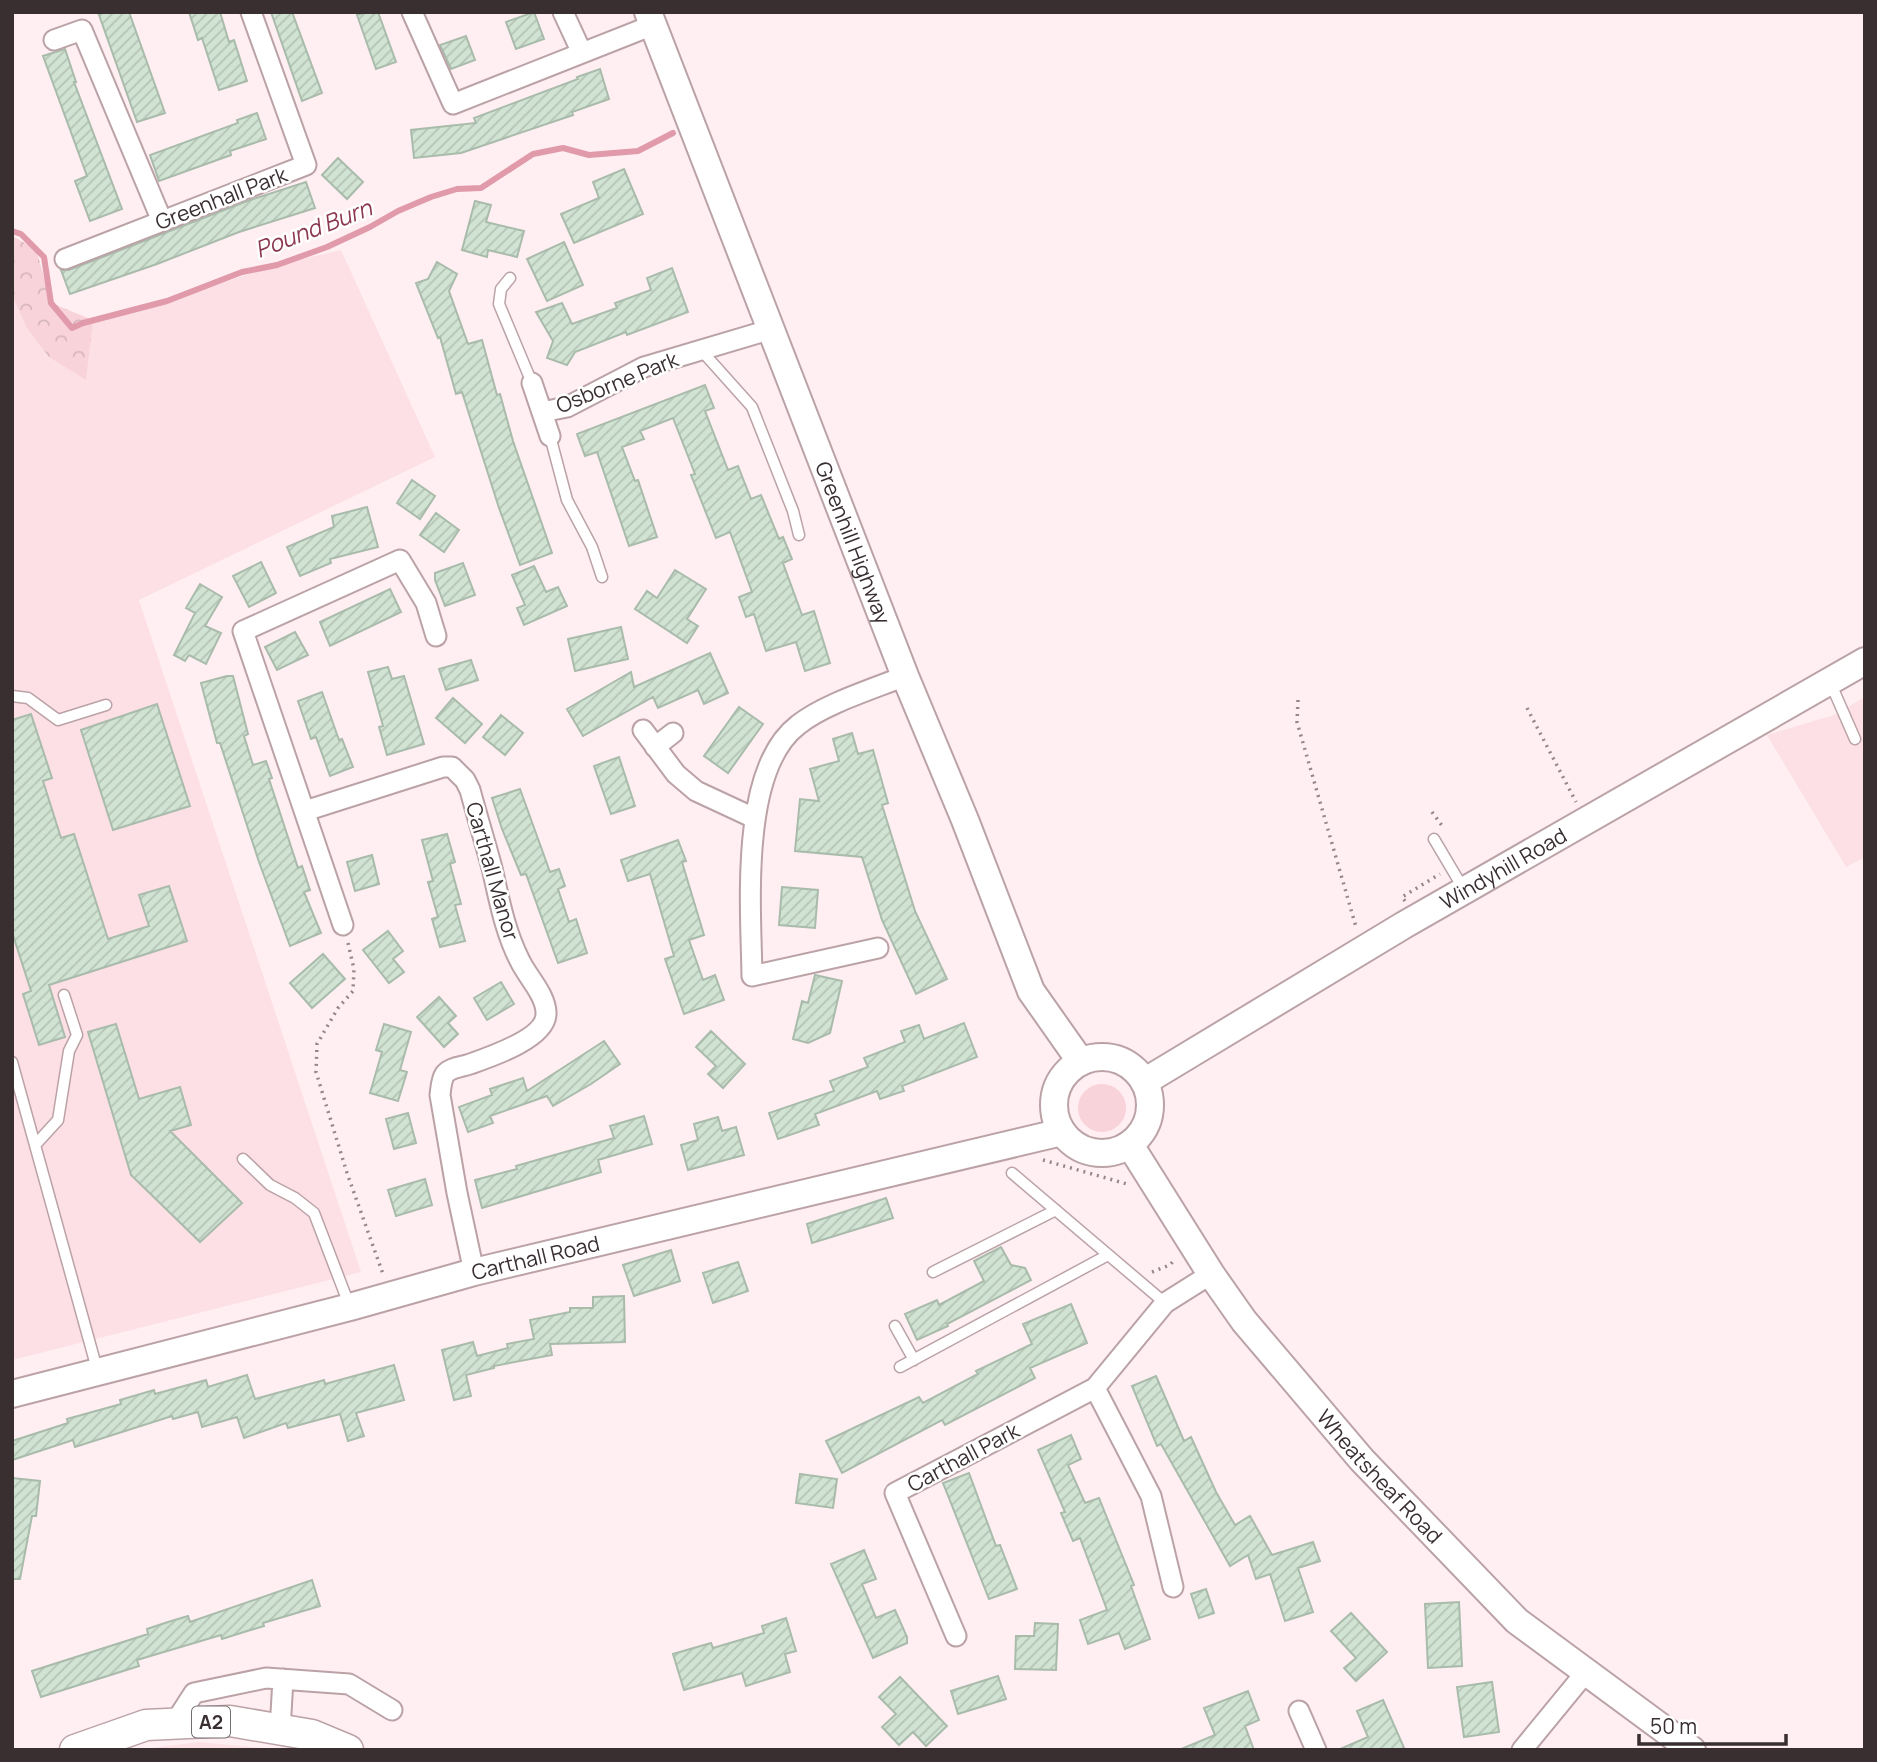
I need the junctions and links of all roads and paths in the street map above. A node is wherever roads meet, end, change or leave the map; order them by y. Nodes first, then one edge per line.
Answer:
1 (251, 12) edge
2 (412, 12) edge
3 (563, 12) edge
4 (651, 18) edge
5 (54, 40) dead end
6 (582, 53) junction
7 (162, 221) junction
8 (65, 259) dead end
9 (510, 278) dead end
10 (772, 329) junction
11 (701, 349) junction
12 (532, 383) joint
13 (542, 412) junction
14 (550, 436) joint
15 (799, 535) dead end
16 (601, 578) dead end
17 (436, 636) dead end
18 (1865, 661) edge
19 (905, 676) junction
20 (1829, 681) junction
21 (12, 696) edge
22 (1298, 700) dead end
23 (106, 705) dead end
24 (1527, 708) dead end
25 (642, 730) dead end
26 (673, 733) dead end
27 (1855, 739) dead end
28 (655, 747) junction
29 (304, 811) junction
30 (754, 818) junction
31 (1587, 821) junction
32 (1434, 839) dead end
33 (1451, 868) junction
34 (1465, 891) junction
35 (1407, 905) dead end
36 (343, 925) joint
37 (878, 948) dead end
38 (1366, 948) junction
39 (64, 995) dead end
40 (12, 1062) edge
41 (1081, 1062) junction
42 (1144, 1082) junction
43 (1062, 1132) junction
44 (36, 1144) junction
45 (1130, 1145) junction
46 (243, 1159) dead end
47 (1034, 1159) dead end
48 (1012, 1173) dead end
49 (1128, 1185) dead end
50 (1056, 1210) junction
51 (1176, 1252) dead end
52 (1108, 1255) junction
53 (474, 1272) junction
54 (933, 1272) dead end
55 (1131, 1274) junction
56 (1211, 1274) junction
57 (391, 1295) junction
58 (1165, 1303) junction
59 (350, 1307) junction
60 (895, 1326) dead end
61 (914, 1360) junction
62 (900, 1367) dead end
63 (98, 1373) junction
64 (1095, 1388) junction
65 (12, 1394) edge
66 (1173, 1587) dead end
67 (956, 1636) dead end
68 (1586, 1672) junction
69 (283, 1679) junction
70 (392, 1710) dead end
71 (1299, 1711) dead end
72 (174, 1724) junction
73 (280, 1730) junction
74 (75, 1750) edge
75 (348, 1750) edge
76 (1317, 1750) edge
77 (1522, 1750) edge
78 (1692, 1750) edge

1 - 7 street, Greenhall Park
2 - 6 street
3 - 6 street
4 - 6 street
4 - 10 main road, Greenhill Highway
5 - 7 street
7 - 8 street, Greenhall Park
9 - 12 lane, Osborne Park
10 - 11 street, Osborne Park
10 - 19 main road, Greenhill Highway
11 - 13 street, Osborne Park
11 - 15 lane
12 - 13 street, Osborne Park
13 - 14 street, Osborne Park
14 - 16 lane, Osborne Park
17 - 29 street
18 - 20 main road, Windyhill Road
19 - 30 street
19 - 41 main road, Greenhill Highway
20 - 27 lane
20 - 31 main road, Windyhill Road
21 - 23 lane
22 - 38 path
24 - 31 path
25 - 28 street
26 - 28 street
28 - 30 street
29 - 36 street
29 - 53 street, Carthall Manor
30 - 37 street
31 - 34 main road, Windyhill Road
32 - 33 lane
33 - 34 lane
33 - 35 path
34 - 38 main road, Windyhill Road
36 - 57 path
38 - 42 main road, Windyhill Road
39 - 44 lane
40 - 44 lane
41 - 42 main road
41 - 43 main road
42 - 45 main road
43 - 45 main road
43 - 53 main road, Carthall Road
44 - 63 lane
45 - 56 main road, Wheatsheaf Road
46 - 59 lane
47 - 49 path
48 - 50 lane
50 - 52 lane
50 - 54 lane
51 - 55 path
52 - 55 lane
52 - 61 lane
53 - 57 main road, Carthall Road
55 - 58 lane
56 - 58 street, Carthall Park
56 - 68 main road, Wheatsheaf Road
57 - 59 main road, Carthall Road
58 - 64 street, Carthall Park
59 - 63 main road, Carthall Road
60 - 61 lane
61 - 62 lane
63 - 65 main road, Carthall Road
64 - 66 street
64 - 67 street, Carthall Park
68 - 77 street
68 - 78 main road, Wheatsheaf Road
69 - 70 street
69 - 72 street
69 - 73 street
71 - 76 street
72 - 73 main road, A2
72 - 74 main road, A2
73 - 75 main road, A2

